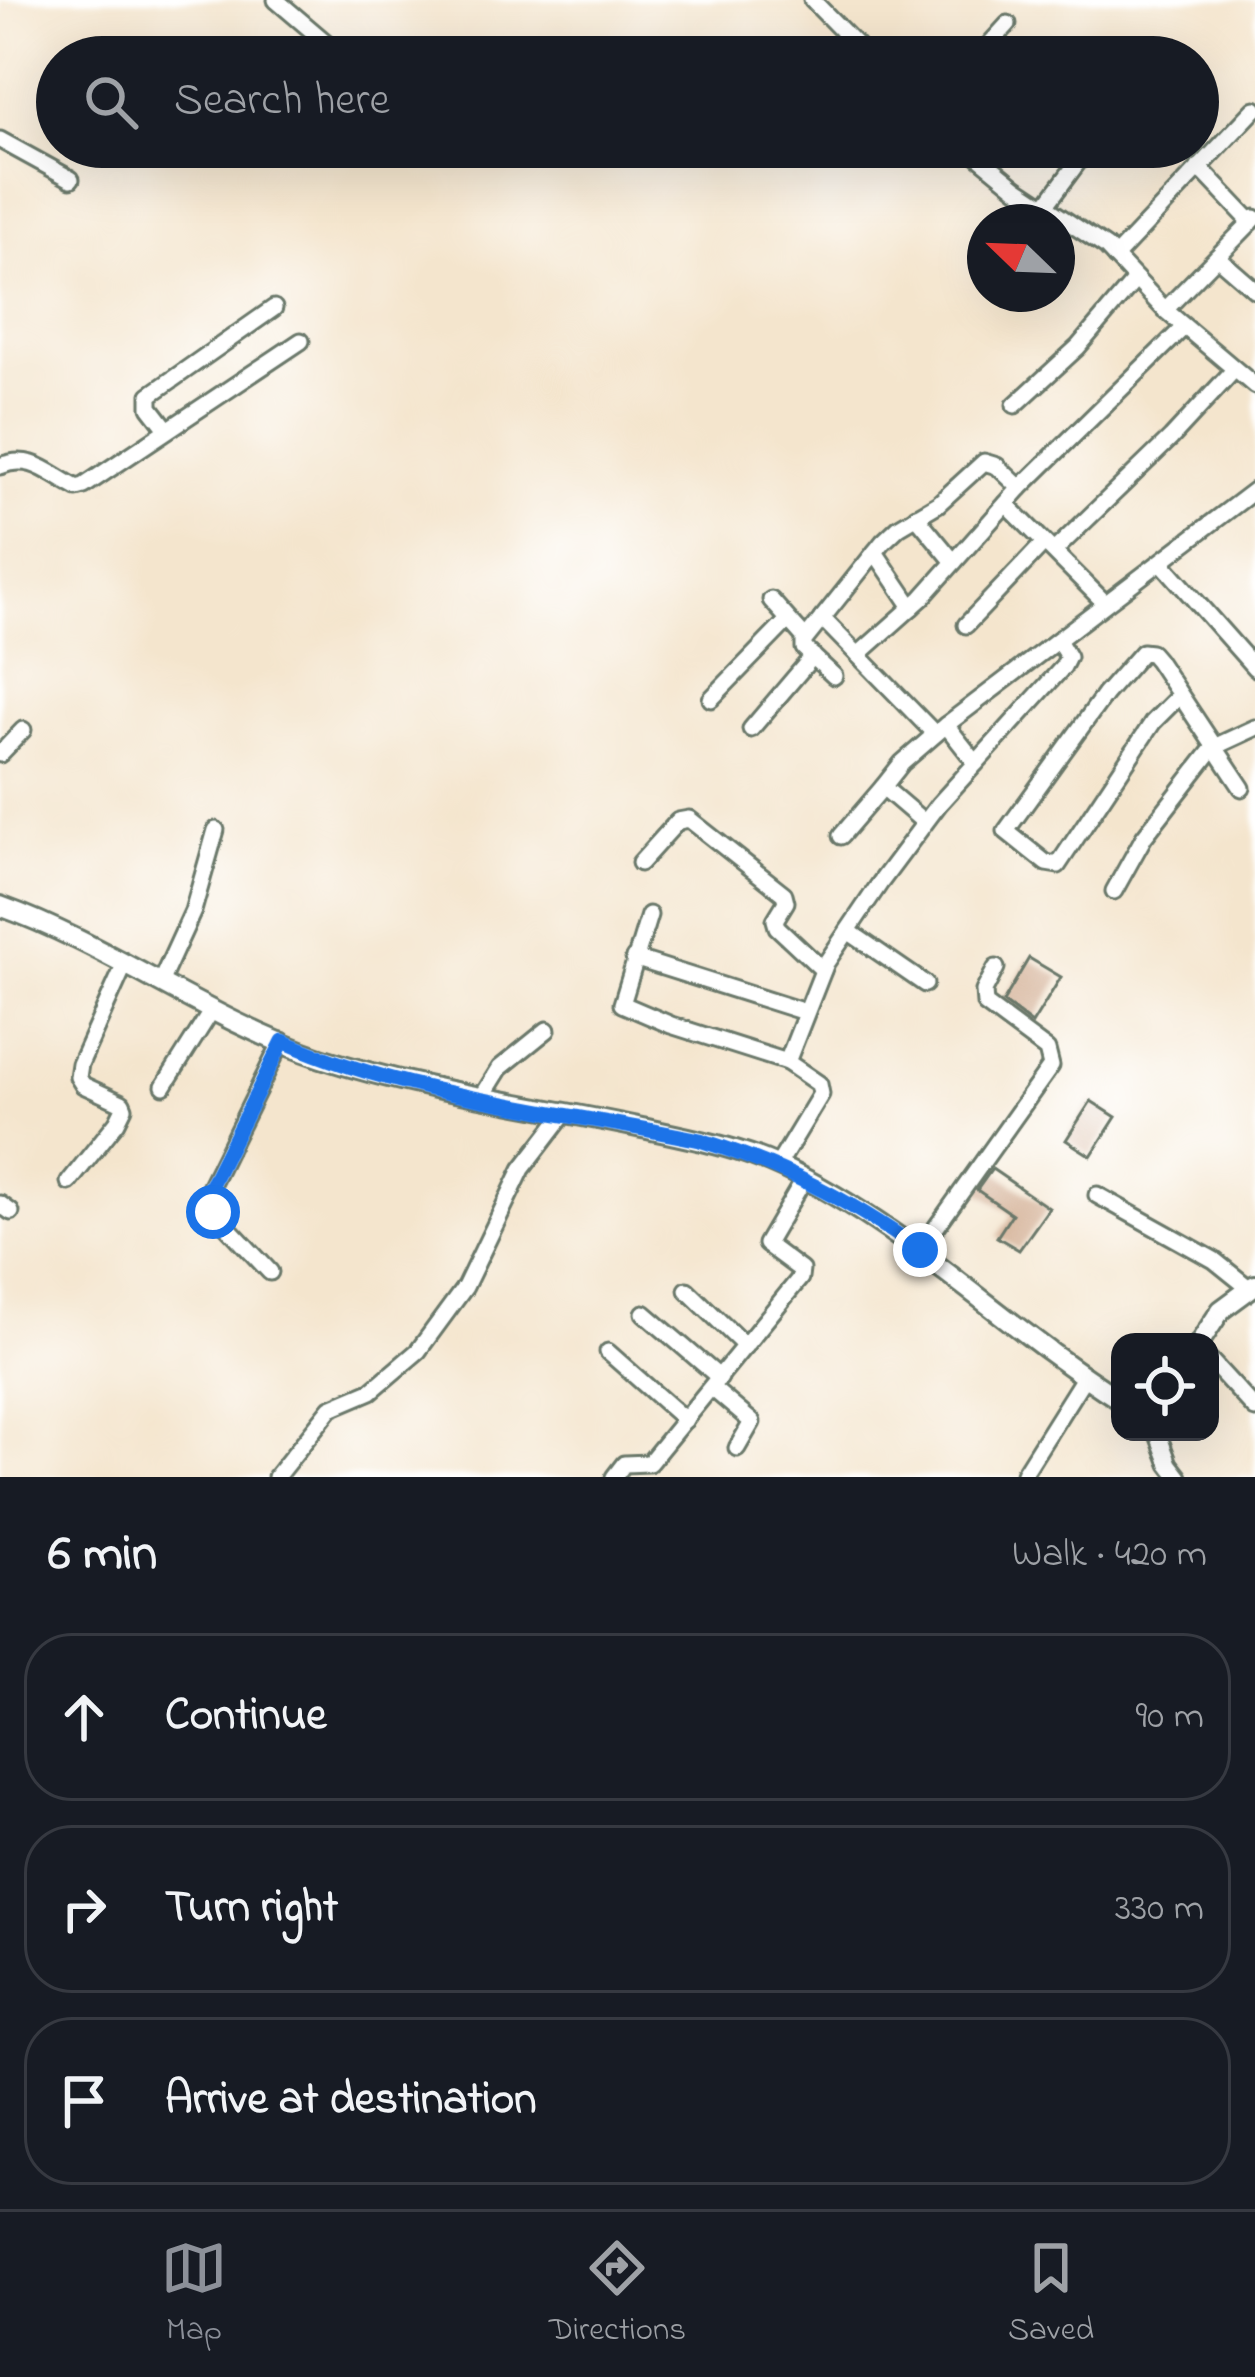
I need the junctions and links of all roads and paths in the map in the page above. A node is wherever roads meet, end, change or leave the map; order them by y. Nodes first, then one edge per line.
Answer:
1 (276, 0) edge
2 (812, 0) edge
3 (1008, 24) dead end
4 (318, 36) edge
5 (847, 36) edge
6 (997, 36) edge
7 (1255, 109) edge
8 (0, 140) edge
9 (1219, 146) edge
10 (36, 160) edge
11 (51, 168) edge
12 (996, 168) edge
13 (1073, 168) edge
14 (1198, 168) edge
15 (1200, 168) edge
16 (71, 179) dead end
17 (1045, 204) edge
18 (1047, 204) edge
19 (1253, 220) edge
20 (1075, 223) edge
21 (1115, 256) junction
22 (1216, 257) junction
23 (1136, 279) junction
24 (1255, 290) edge
25 (274, 308) dead end
26 (1165, 310) junction
27 (1184, 327) junction
28 (301, 341) dead end
29 (1234, 370) junction
30 (1255, 386) edge
31 (1015, 405) dead end
32 (167, 429) junction
33 (0, 466) edge
34 (1020, 488) junction
35 (1255, 490) edge
36 (1006, 504) junction
37 (916, 516) junction
38 (1049, 547) junction
39 (875, 553) junction
40 (954, 562) junction
41 (1162, 563) junction
42 (771, 600) dead end
43 (1106, 602) junction
44 (912, 607) junction
45 (822, 618) junction
46 (788, 620) junction
47 (966, 625) dead end
48 (805, 638) junction
49 (1058, 640) junction
50 (858, 655) junction
51 (813, 656) junction
52 (1255, 668) edge
53 (834, 676) dead end
54 (1180, 695) junction
55 (711, 699) dead end
56 (1255, 728) edge
57 (751, 729) dead end
58 (941, 729) junction
59 (23, 730) dead end
60 (1214, 747) junction
61 (0, 754) edge
62 (976, 763) junction
63 (883, 787) junction
64 (1242, 788) dead end
65 (924, 822) junction
66 (216, 830) dead end
67 (841, 836) dead end
68 (640, 863) dead end
69 (1114, 891) dead end
70 (0, 906) edge
71 (649, 915) dead end
72 (848, 931) junction
73 (634, 958) junction
74 (124, 966) junction
75 (996, 968) dead end
76 (824, 970) junction
77 (160, 982) junction
78 (925, 984) dead end
79 (212, 1010) junction
80 (805, 1012) junction
81 (547, 1030) dead end
82 (283, 1041) junction
83 (787, 1062) junction
84 (164, 1086) dead end
85 (482, 1097) junction
86 (565, 1113) junction
87 (778, 1166) junction
88 (805, 1179) junction
89 (69, 1182) dead end
90 (1096, 1196) dead end
91 (920, 1250) junction
92 (270, 1271) dead end
93 (1252, 1287) edge
94 (687, 1290) dead end
95 (644, 1313) dead end
96 (1206, 1333) edge
97 (745, 1346) junction
98 (608, 1352) dead end
99 (1219, 1370) edge
100 (1085, 1376) junction
101 (716, 1383) junction
102 (1111, 1394) edge
103 (1255, 1408) edge
104 (685, 1420) junction
105 (1160, 1441) edge
106 (737, 1448) dead end
107 (1169, 1472) edge
108 (1024, 1474) dead end
109 (276, 1477) edge
110 (614, 1477) edge

1 - 4 street
2 - 5 street
3 - 6 street
7 - 9 street
8 - 10 street
11 - 16 street
12 - 17 street
13 - 18 street
14 - 21 street
15 - 19 street
19 - 22 street
20 - 21 street
21 - 23 street
22 - 24 street
22 - 26 street
23 - 26 street
23 - 31 street
25 - 32 street
26 - 27 street
27 - 29 street
27 - 34 street
28 - 32 street
29 - 30 street
29 - 38 street
32 - 33 street
34 - 36 street
34 - 37 street
35 - 41 street
36 - 38 street
36 - 40 street
37 - 39 street
37 - 40 street
38 - 43 street
38 - 47 street
39 - 44 street
39 - 45 street
40 - 44 street
41 - 43 street
41 - 52 street
42 - 46 street
43 - 49 street
44 - 50 street
45 - 48 street
45 - 50 street
46 - 48 street
46 - 55 street
48 - 51 street
49 - 58 street
49 - 62 street
50 - 58 street
51 - 53 street
51 - 57 street
54 - 54 street
54 - 60 street
56 - 60 street
58 - 62 street
58 - 63 street
59 - 61 street
60 - 64 street
60 - 69 street
62 - 65 street
63 - 65 street
63 - 67 street
65 - 72 street
66 - 77 street
68 - 76 street
70 - 74 street
71 - 73 street
72 - 76 street
72 - 78 street
73 - 80 street
73 - 83 street
74 - 77 street
74 - 89 street
75 - 91 street
76 - 80 street
77 - 79 street
79 - 82 street
79 - 84 street
80 - 83 street
81 - 85 street
82 - 85 street
82 - 92 street
83 - 87 street
85 - 86 street
86 - 87 street
86 - 109 street
87 - 88 street
88 - 91 street
88 - 97 street
90 - 93 street
91 - 100 street
93 - 96 street
94 - 97 street
95 - 101 street
97 - 101 street
98 - 104 street
99 - 103 street
100 - 102 street
100 - 108 street
101 - 104 street
101 - 106 street
104 - 110 street
105 - 107 street

